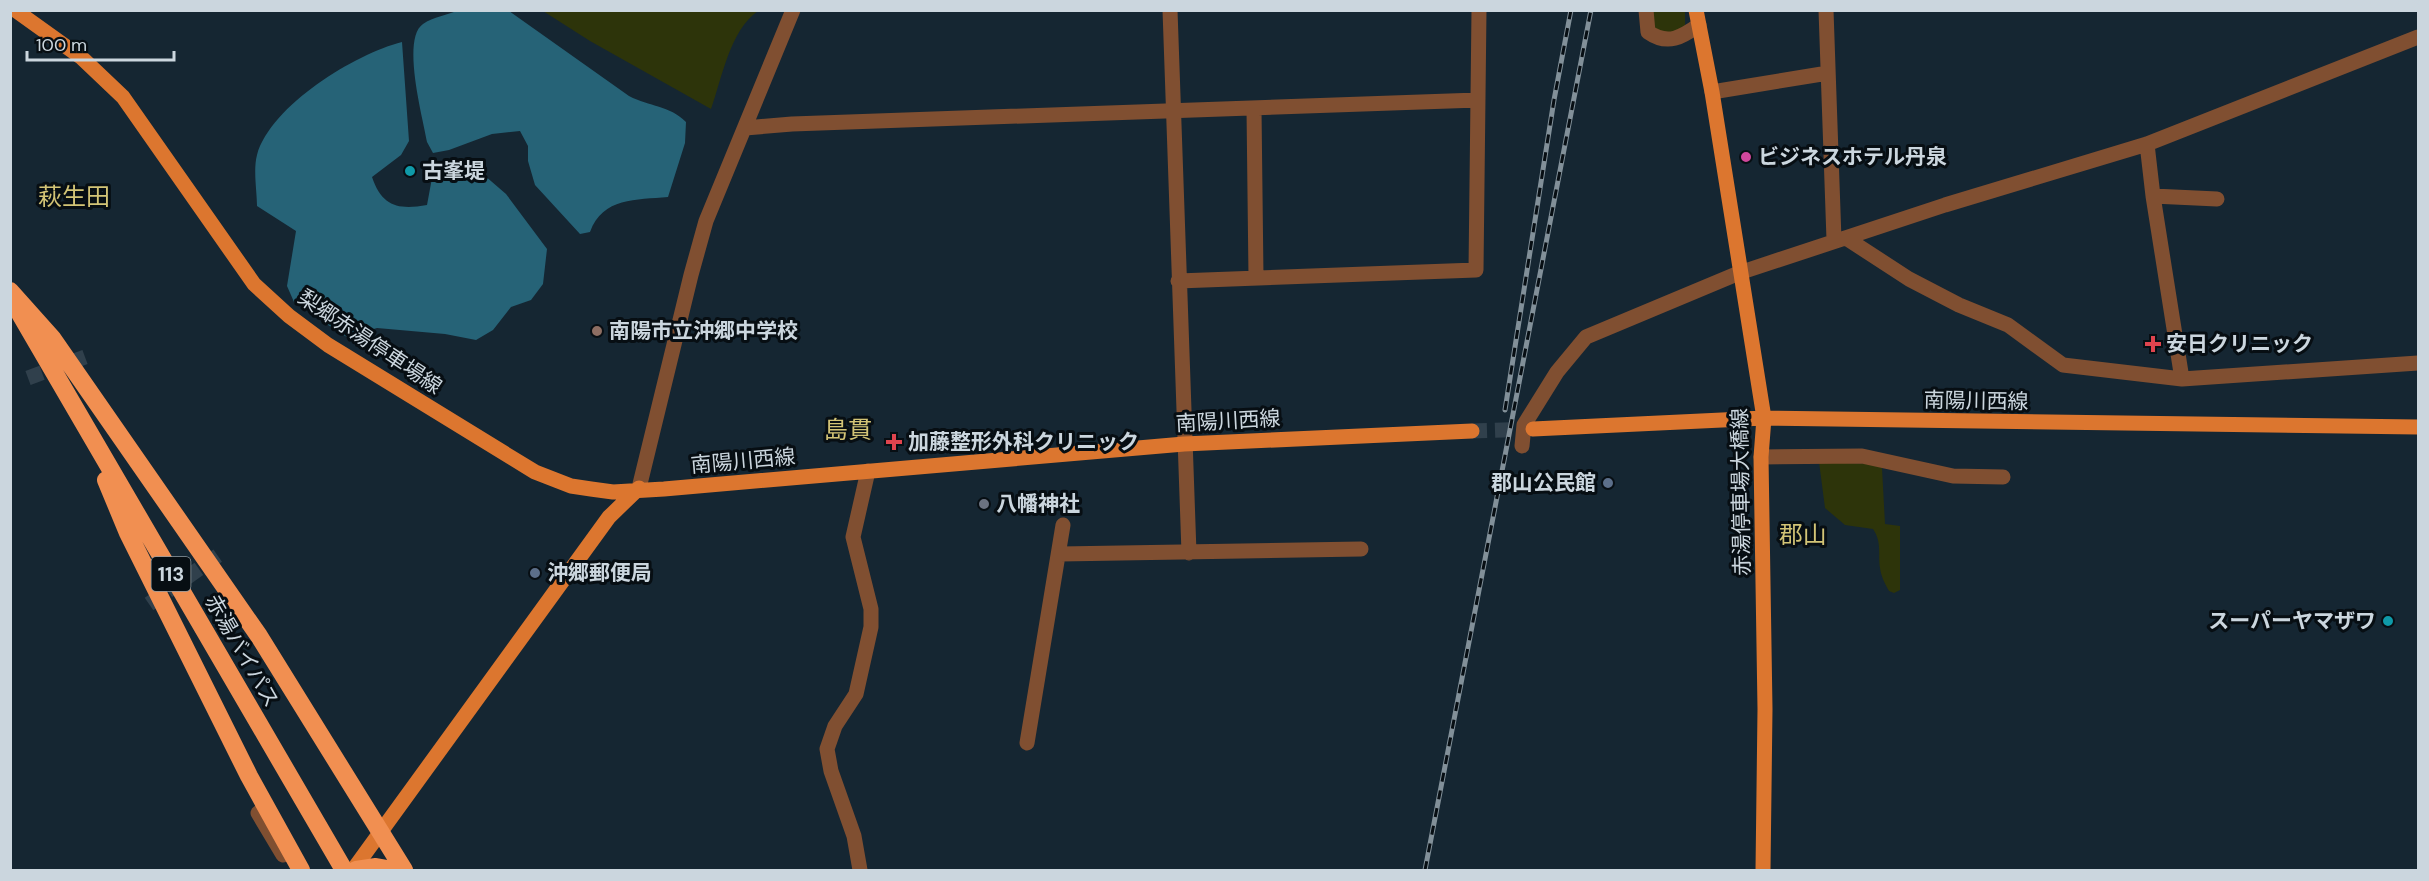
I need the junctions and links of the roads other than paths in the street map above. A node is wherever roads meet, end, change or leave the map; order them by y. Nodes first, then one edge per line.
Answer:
1 (15, 10) edge
2 (793, 10) edge
3 (1170, 10) edge
4 (1479, 10) edge
5 (1646, 10) edge
6 (1826, 10) edge
7 (1697, 18) edge
8 (2418, 37) edge
9 (1828, 73) junction
10 (1712, 92) junction
11 (1479, 100) junction
12 (1254, 109) junction
13 (1173, 111) junction
14 (745, 128) junction
15 (2147, 144) junction
16 (2153, 196) junction
17 (2217, 199) dead end
18 (1840, 239) junction
19 (1739, 273) junction
20 (1256, 277) junction
21 (1178, 281) junction
22 (10, 291) edge
23 (10, 298) edge
24 (2418, 363) edge
25 (2182, 379) junction
26 (78, 414) junction
27 (1764, 418) junction
28 (2418, 427) edge
29 (1533, 429) tunnel mouth
30 (1472, 431) tunnel mouth
31 (1184, 444) junction
32 (1522, 446) dead end
33 (1761, 457) junction
34 (868, 471) junction
35 (2003, 477) dead end
36 (639, 488) junction
37 (1064, 525) dead end
38 (1361, 549) dead end
39 (1189, 553) junction
40 (1060, 555) junction
41 (1027, 743) dead end
42 (258, 813) dead end
43 (381, 832) junction
44 (296, 867) edge
45 (313, 870) edge
46 (344, 870) edge
47 (355, 870) edge
48 (393, 870) edge
49 (404, 870) edge
50 (860, 870) edge
51 (1763, 870) edge

1 - 36 main road, 梨郷赤湯停車場線
2 - 14 street
3 - 13 street
4 - 11 street
5 - 7 street
6 - 9 street
7 - 10 main road, 赤湯停車場大橋線
8 - 15 street
9 - 10 street
9 - 18 street
10 - 19 main road, 赤湯停車場大橋線
11 - 12 street
11 - 20 street
12 - 13 street
12 - 20 street
13 - 14 street
13 - 21 street
14 - 36 street
15 - 16 street
15 - 18 street
16 - 17 street
16 - 25 street
18 - 19 street
18 - 25 street
19 - 27 main road, 赤湯停車場大橋線
19 - 32 street
20 - 21 street
21 - 31 street
22 - 43 highway
23 - 26 highway, 赤湯バイパス / 113
24 - 25 street
26 - 44 highway
26 - 46 highway, 赤湯バイパス / 113
27 - 28 main road, 南陽川西線
27 - 29 main road, 南陽川西線
27 - 33 main road, 赤湯停車場大橋線
30 - 31 main road, 南陽川西線
31 - 34 main road, 南陽川西線
31 - 39 street
33 - 35 street
33 - 51 main road, 赤湯停車場大橋線
34 - 36 main road, 南陽川西線
34 - 50 street
36 - 43 main road
37 - 40 street
38 - 39 street
39 - 40 street
40 - 41 street
42 - 44 street
43 - 47 main road
43 - 49 highway
44 - 45 highway
47 - 48 highway

